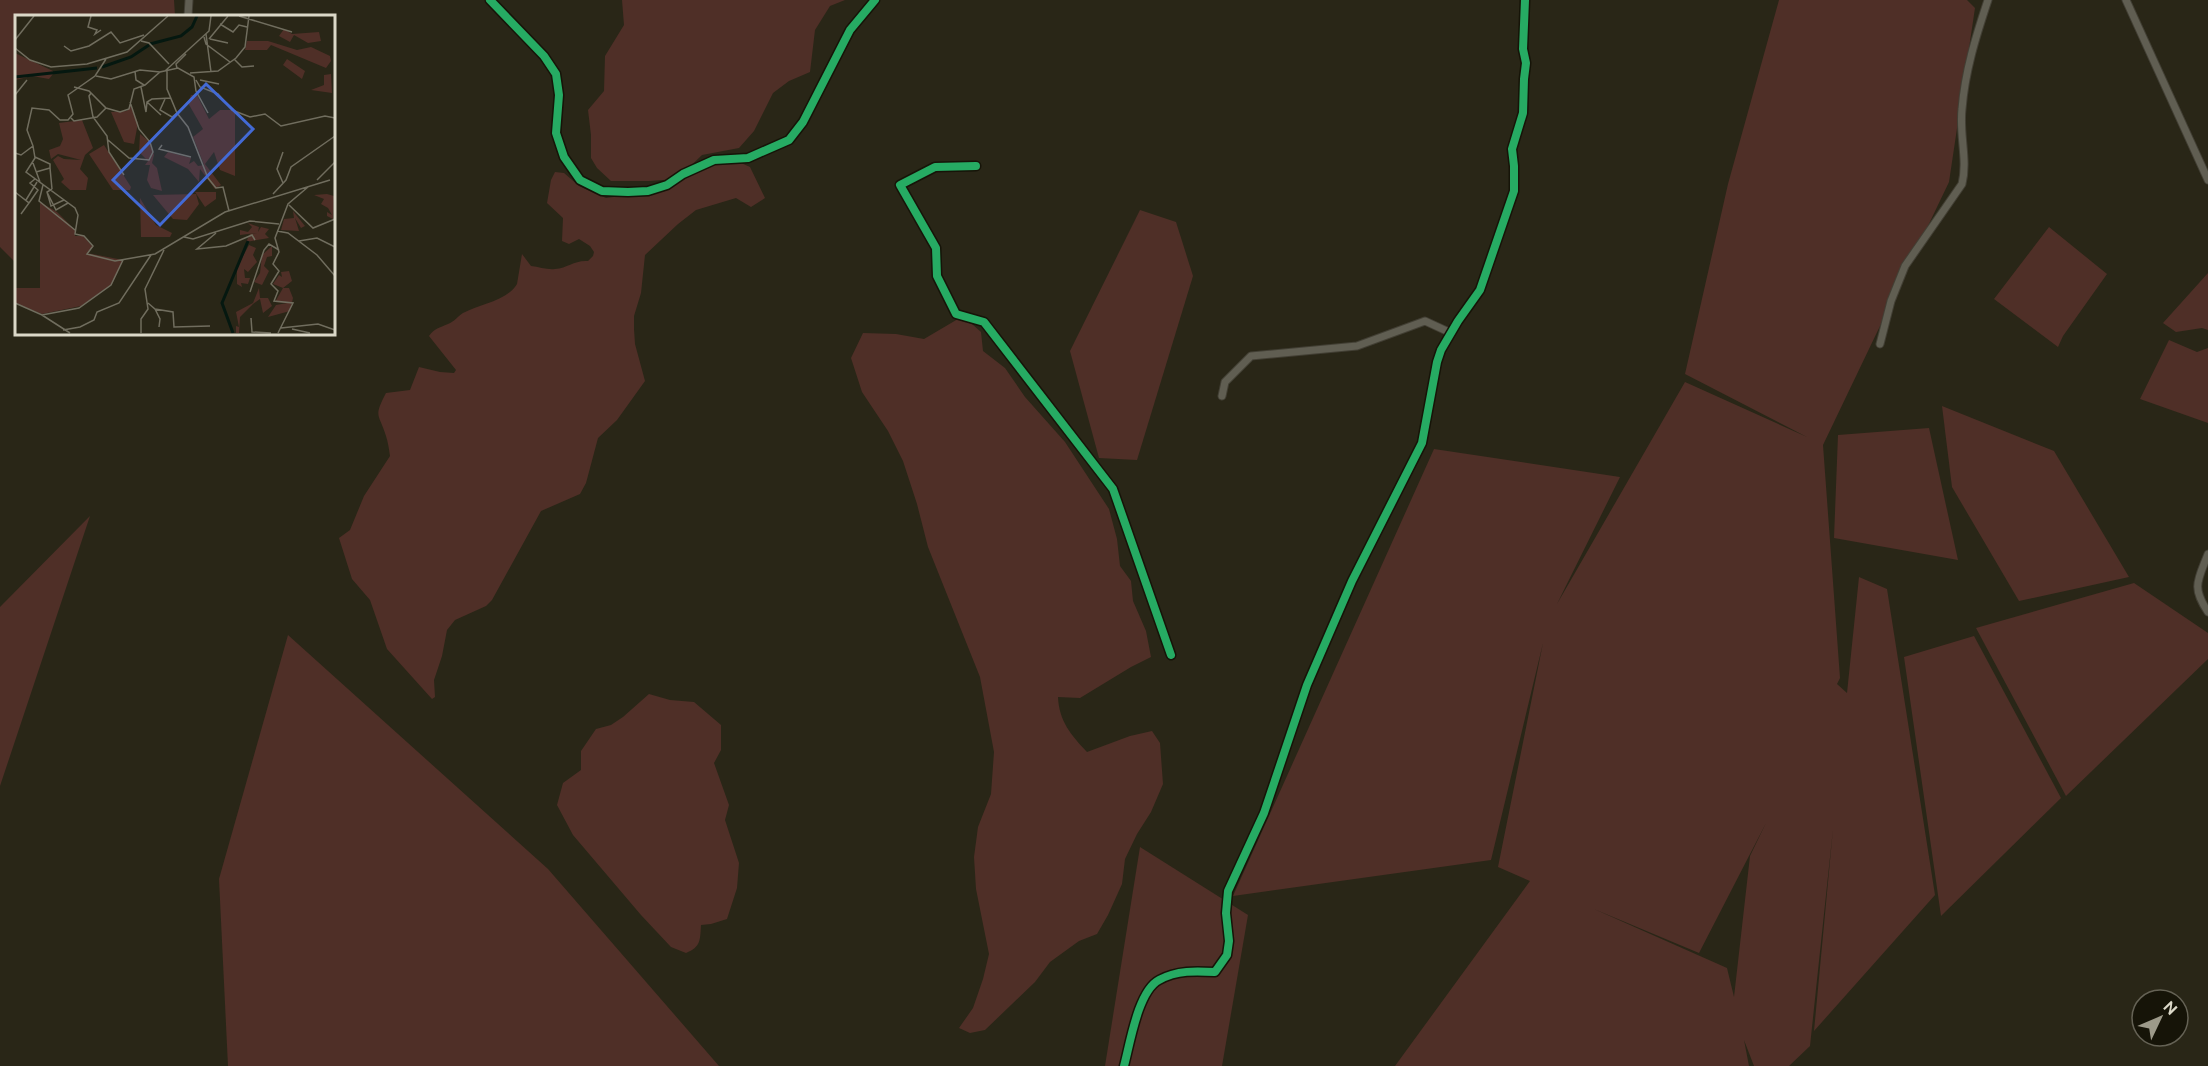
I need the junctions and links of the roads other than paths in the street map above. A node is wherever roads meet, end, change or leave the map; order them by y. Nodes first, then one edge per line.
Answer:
1 (189, 0) edge
2 (490, 0) edge
3 (875, 0) edge
4 (1525, 0) edge
5 (1988, 0) edge
6 (2126, 0) edge
7 (188, 15) edge
8 (976, 166) dead end
9 (2208, 180) edge
10 (1451, 333) junction
11 (1880, 344) dead end
12 (1222, 396) dead end
13 (2208, 554) edge
14 (2208, 612) edge
15 (1171, 655) dead end
16 (1124, 1066) edge

1 - 7 street
2 - 3 street
4 - 10 street
5 - 11 street
6 - 9 street
8 - 15 street
10 - 12 street
10 - 16 street
13 - 14 street

